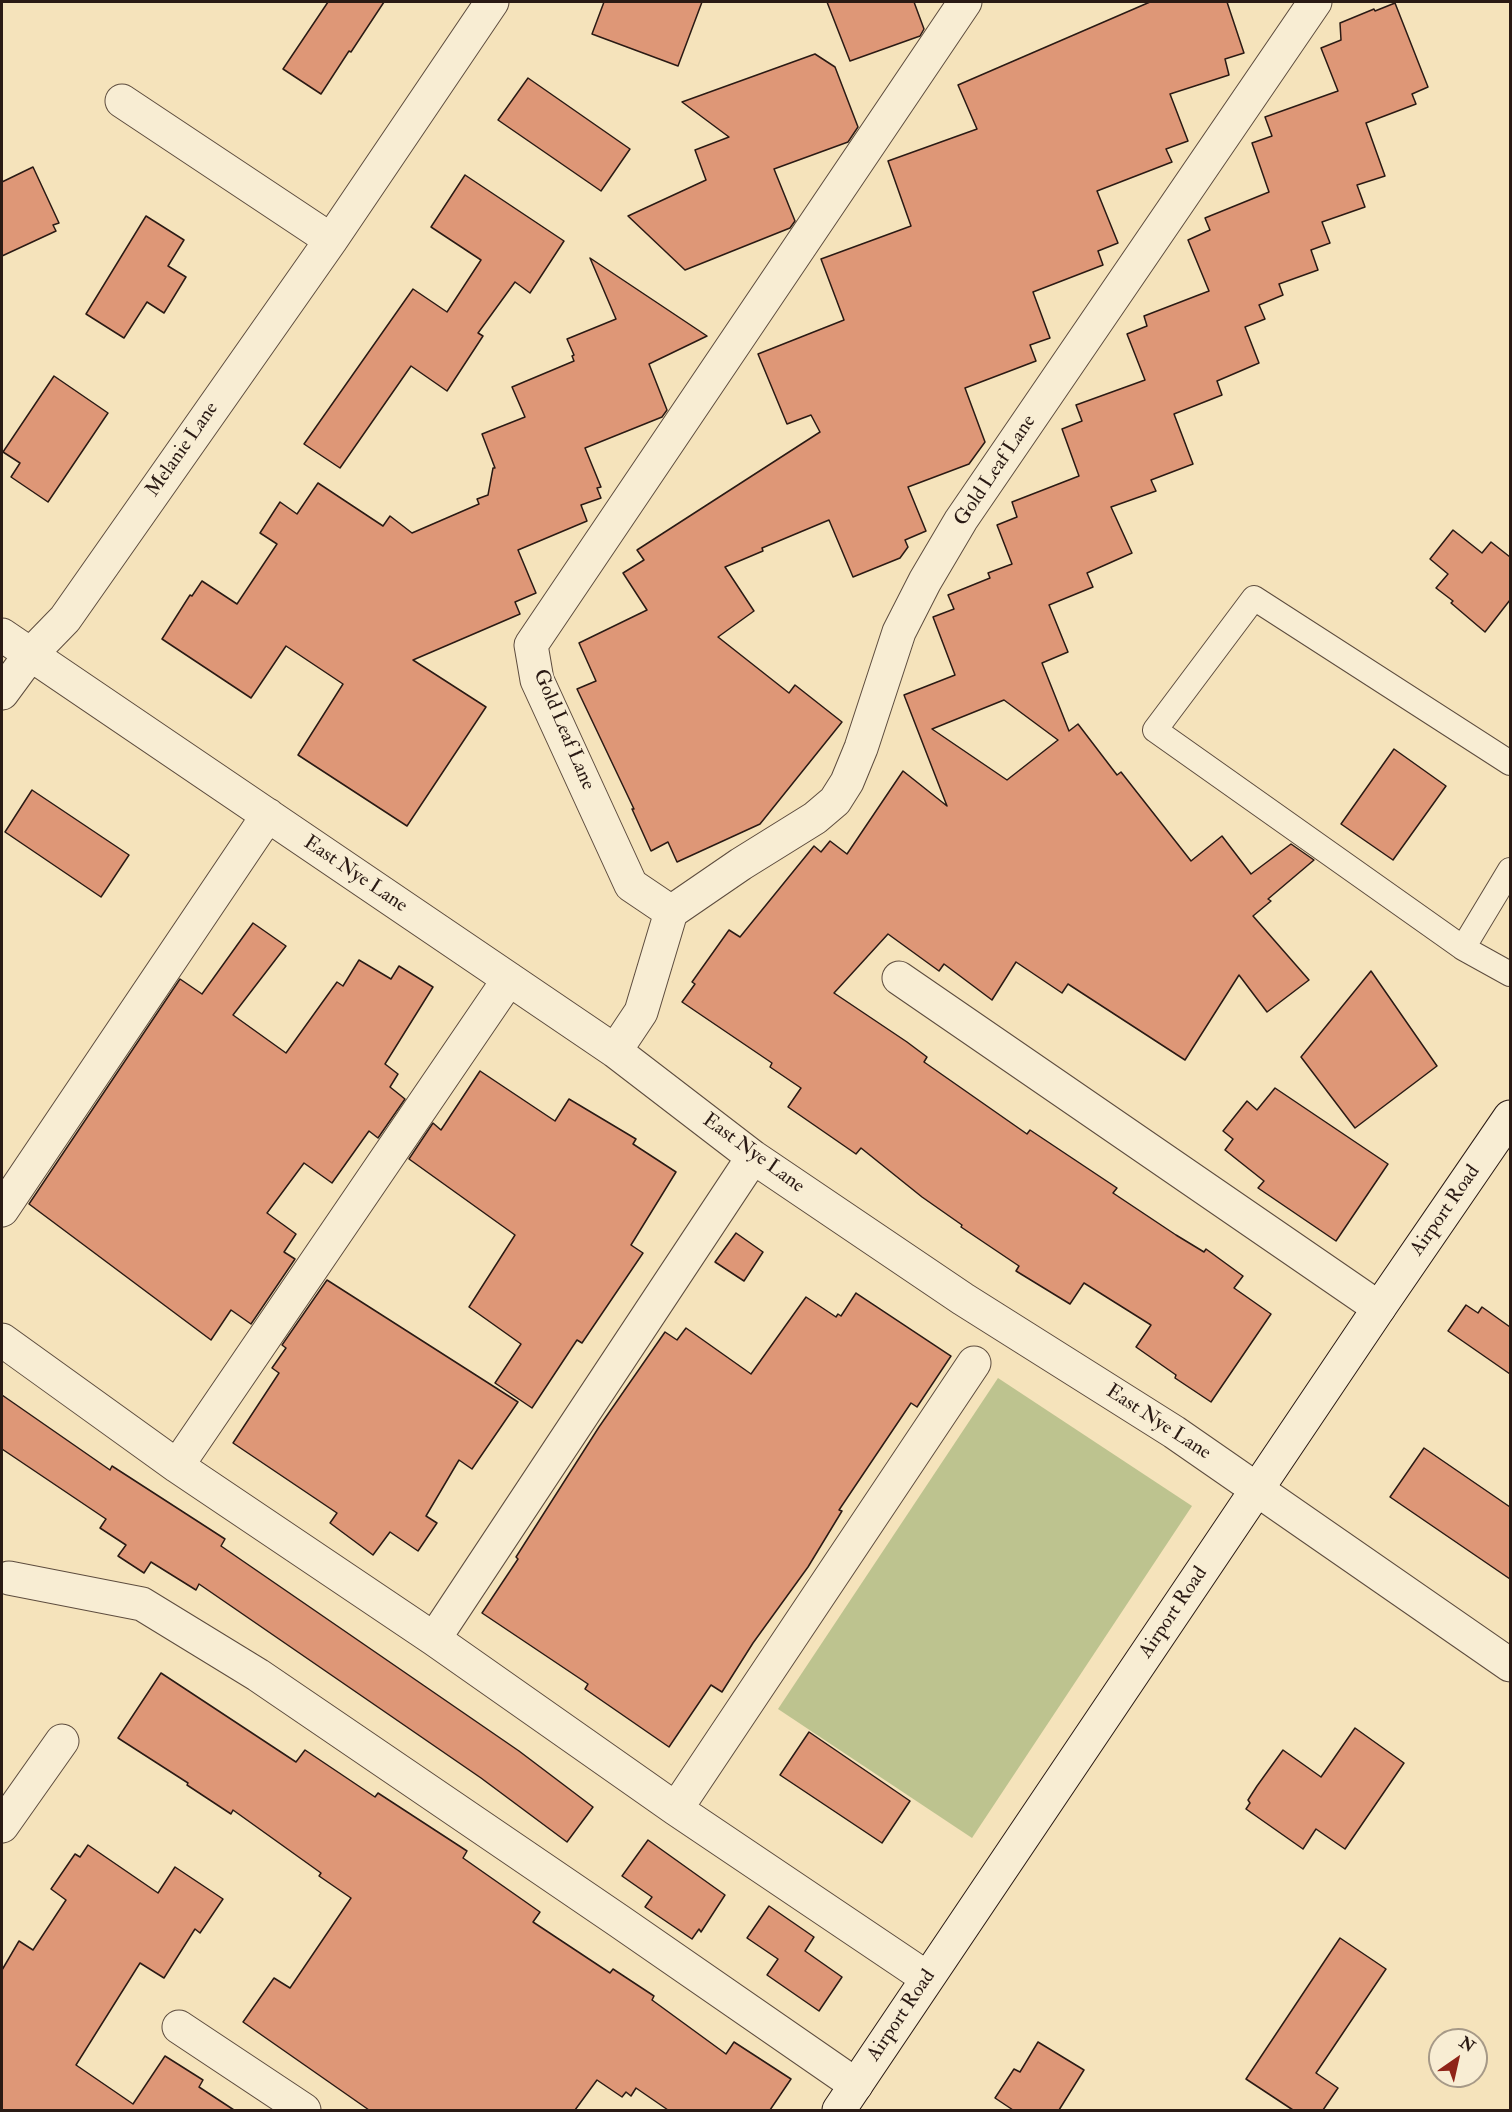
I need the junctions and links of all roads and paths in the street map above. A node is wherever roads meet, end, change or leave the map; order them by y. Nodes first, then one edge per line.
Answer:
1 (492, 2) edge
2 (965, 2) edge
3 (1315, 2) edge
4 (122, 101) dead end
5 (330, 240) junction
6 (2, 635) edge
7 (30, 654) junction
8 (2, 693) edge
9 (1510, 763) edge
10 (268, 816) junction
11 (1510, 870) edge
12 (671, 912) junction
13 (1463, 948) junction
14 (1510, 974) edge
15 (899, 978) dead end
16 (509, 979) junction
17 (615, 1051) junction
18 (1510, 1117) edge
19 (753, 1157) junction
20 (2, 1210) edge
21 (1379, 1308) junction
22 (2, 1340) edge
23 (974, 1363) dead end
24 (177, 1466) junction
25 (1258, 1490) junction
26 (9, 1578) dead end
27 (434, 1639) junction
28 (1510, 1665) edge
29 (62, 1742) dead end
30 (676, 1809) junction
31 (2, 1826) edge
32 (927, 1978) junction
33 (178, 2027) dead end
34 (848, 2098) edge
35 (304, 2110) edge

1 - 5 street, Melanie Lane
2 - 12 street, Gold Leaf Lane
3 - 12 street, Gold Leaf Lane
4 - 5 street
5 - 7 street, Melanie Lane
6 - 7 street, East Nye Lane
7 - 8 street, Melanie Lane
7 - 10 street, East Nye Lane
9 - 13 lane
10 - 16 street, East Nye Lane
10 - 20 street
11 - 13 lane
12 - 17 street
13 - 14 lane
15 - 21 street
16 - 17 street, East Nye Lane
16 - 24 street
17 - 19 street, East Nye Lane
18 - 21 street, Airport Road
19 - 25 street, East Nye Lane
19 - 27 street
21 - 25 street, Airport Road
22 - 24 street
23 - 30 street
24 - 27 street
25 - 28 street, East Nye Lane
25 - 32 street, Airport Road
26 - 34 street
27 - 30 street
29 - 31 street
30 - 32 street
32 - 34 street, Airport Road
33 - 35 street

